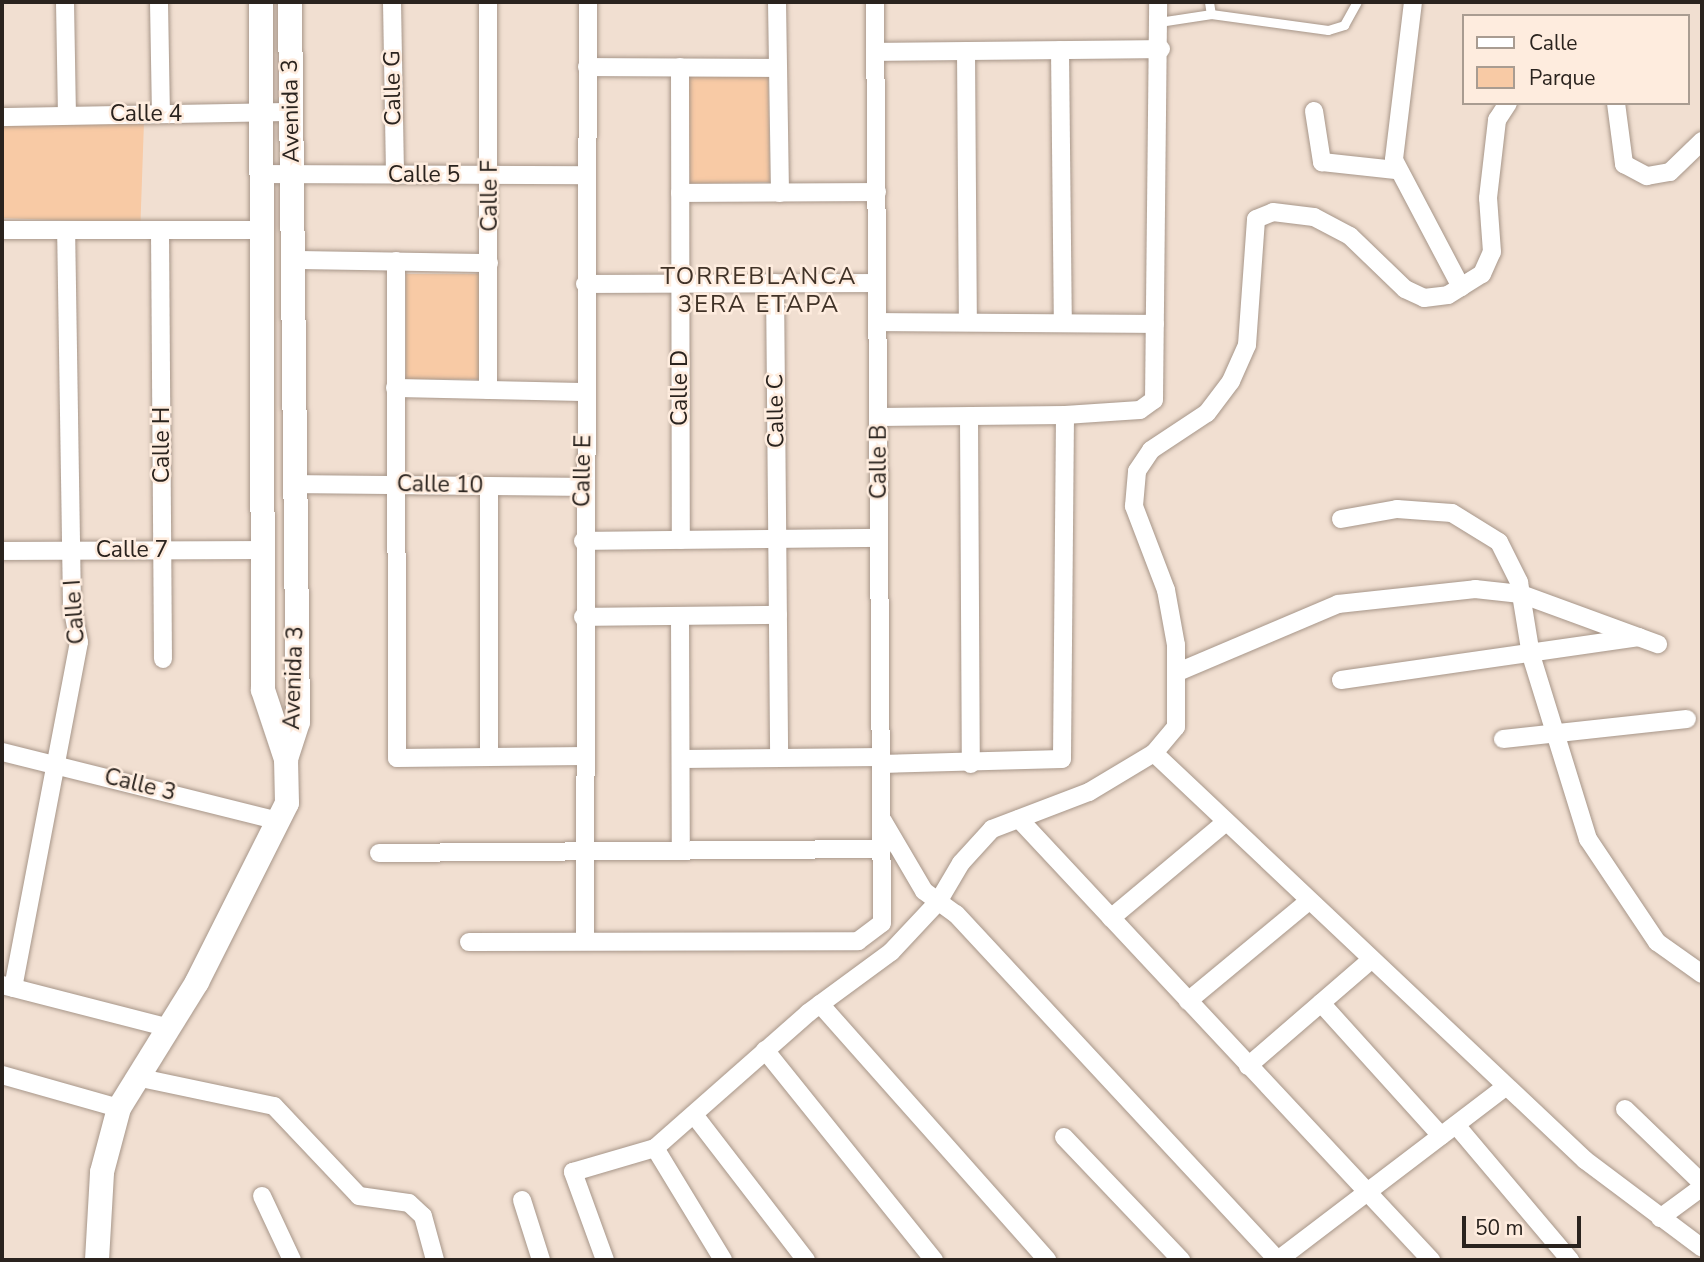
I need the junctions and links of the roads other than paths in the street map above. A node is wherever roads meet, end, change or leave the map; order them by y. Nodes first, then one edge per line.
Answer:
1 (65, 2) edge
2 (159, 2) edge
3 (261, 2) edge
4 (290, 2) edge
5 (392, 2) edge
6 (488, 2) edge
7 (588, 2) edge
8 (777, 2) edge
9 (875, 2) edge
10 (1158, 2) edge
11 (1209, 2) edge
12 (1357, 2) edge
13 (1413, 2) edge
14 (1211, 14) junction
15 (1159, 22) junction
16 (1161, 49) junction
17 (1060, 50) junction
18 (966, 51) junction
19 (876, 52) junction
20 (587, 67) junction
21 (680, 67) junction
22 (778, 68) junction
23 (1506, 105) edge
24 (1616, 105) edge
25 (1314, 111) dead end
26 (291, 112) junction
27 (262, 113) junction
28 (67, 114) junction
29 (161, 114) junction
30 (2, 117) edge
31 (1702, 141) edge
32 (1396, 170) junction
33 (262, 174) junction
34 (292, 174) junction
35 (395, 175) junction
36 (490, 175) junction
37 (586, 175) junction
38 (877, 192) junction
39 (680, 193) junction
40 (780, 193) junction
41 (2, 230) edge
42 (66, 230) junction
43 (160, 230) junction
44 (262, 230) junction
45 (293, 260) junction
46 (396, 261) junction
47 (489, 263) junction
48 (775, 283) junction
49 (877, 283) junction
50 (585, 284) junction
51 (680, 284) junction
52 (1461, 287) junction
53 (968, 321) junction
54 (1063, 321) junction
55 (878, 322) junction
56 (1156, 324) junction
57 (395, 388) junction
58 (488, 390) junction
59 (584, 392) junction
60 (1065, 415) junction
61 (969, 416) junction
62 (878, 417) junction
63 (296, 484) junction
64 (394, 485) junction
65 (489, 486) junction
66 (583, 487) junction
67 (1340, 519) dead end
68 (879, 538) junction
69 (778, 539) junction
70 (681, 540) junction
71 (583, 541) junction
72 (162, 550) junction
73 (262, 550) junction
74 (2, 551) edge
75 (71, 551) junction
76 (1521, 594) junction
77 (778, 615) junction
78 (680, 616) junction
79 (583, 617) junction
80 (1641, 637) junction
81 (1658, 644) dead end
82 (1530, 650) junction
83 (163, 659) dead end
84 (1178, 672) junction
85 (1341, 680) dead end
86 (1687, 719) dead end
87 (1557, 731) junction
88 (1503, 738) dead end
89 (2, 752) edge
90 (1154, 753) junction
91 (585, 756) junction
92 (489, 757) junction
93 (779, 758) junction
94 (286, 759) junction
95 (681, 759) junction
96 (881, 761) junction
97 (54, 764) junction
98 (971, 764) junction
99 (881, 818) junction
100 (1019, 819) junction
101 (278, 821) junction
102 (1226, 822) junction
103 (882, 849) junction
104 (681, 850) junction
105 (585, 851) junction
106 (379, 853) dead end
107 (1309, 901) junction
108 (939, 902) junction
109 (1111, 918) junction
110 (585, 941) junction
111 (469, 942) dead end
112 (1371, 960) junction
113 (1702, 974) edge
114 (8, 986) edge
115 (1188, 1001) junction
116 (1321, 1003) junction
117 (820, 1004) junction
118 (170, 1028) junction
119 (765, 1050) junction
120 (1248, 1066) junction
121 (2, 1075) edge
122 (141, 1078) junction
123 (1505, 1087) junction
124 (120, 1108) junction
125 (1625, 1109) dead end
126 (695, 1116) junction
127 (1456, 1125) junction
128 (1441, 1136) junction
129 (1064, 1137) dead end
130 (655, 1148) junction
131 (1702, 1185) edge
132 (1366, 1193) junction
133 (262, 1196) dead end
134 (522, 1200) dead end
135 (1660, 1218) junction
136 (1702, 1248) edge
137 (97, 1260) edge
138 (292, 1260) edge
139 (435, 1260) edge
140 (541, 1260) edge
141 (605, 1260) edge
142 (723, 1260) edge
143 (806, 1260) edge
144 (934, 1260) edge
145 (1047, 1260) edge
146 (1181, 1260) edge
147 (1278, 1260) edge
148 (1431, 1260) edge
149 (1570, 1260) edge

1 - 28 street
2 - 29 street
3 - 27 street, Avenida 3
4 - 26 street, Avenida 3
5 - 35 street, Calle G
6 - 36 street, Calle F
7 - 20 street, Calle E
8 - 22 street
9 - 19 street, Calle B
10 - 15 street
11 - 14 lane
12 - 14 lane
13 - 32 street
14 - 15 lane
15 - 16 street
16 - 17 street
16 - 56 street
17 - 18 street
17 - 54 street
18 - 19 street
18 - 53 street
19 - 38 street, Calle B
20 - 21 street
20 - 37 street, Calle E
21 - 22 street
21 - 39 street, Calle D
22 - 40 street
23 - 52 street
24 - 31 street
25 - 32 street
26 - 27 street, Calle 4
26 - 34 street, Avenida 3
27 - 29 street, Calle 4
27 - 33 street, Avenida 3
28 - 29 street, Calle 4
28 - 30 street, Calle 4
32 - 52 street
33 - 34 street, Calle 5
33 - 44 street, Avenida 3
34 - 35 street, Calle 5
34 - 45 street, Avenida 3
35 - 36 street, Calle 5
36 - 37 street, Calle 5
36 - 47 street, Calle F
37 - 50 street, Calle E
38 - 40 street
38 - 49 street, Calle B
39 - 40 street
39 - 51 street, Calle D
41 - 42 street
42 - 43 street
42 - 75 street, Calle I
43 - 44 street
43 - 72 street, Calle H
44 - 73 street, Avenida 3
45 - 46 street
45 - 63 street, Avenida 3
46 - 47 street
46 - 57 street
47 - 58 street, Calle F
48 - 49 street
48 - 51 street
48 - 69 street, Calle C
49 - 55 street, Calle B
50 - 51 street
50 - 59 street, Calle E
51 - 70 street, Calle D
52 - 84 street
53 - 54 street
53 - 55 street
54 - 56 street
55 - 62 street, Calle B
56 - 60 street
57 - 58 street
57 - 64 street
58 - 59 street
59 - 66 street, Calle E
60 - 61 street
60 - 98 street
61 - 62 street
61 - 98 street
62 - 68 street, Calle B
63 - 64 street, Calle 10
63 - 94 street, Avenida 3
64 - 65 street, Calle 10
64 - 92 street
65 - 66 street, Calle 10
65 - 92 street
66 - 71 street, Calle E
67 - 76 street
68 - 69 street
68 - 96 street, Calle B
69 - 70 street
69 - 77 street, Calle C
70 - 71 street
71 - 79 street, Calle E
72 - 73 street, Calle 7
72 - 75 street, Calle 7
72 - 83 street, Calle H
73 - 94 street, Avenida 3
74 - 75 street, Calle 7
75 - 97 street, Calle I
76 - 80 street
76 - 82 street
76 - 84 street
77 - 78 street
77 - 93 street, Calle C
78 - 79 street
78 - 95 street
79 - 91 street, Calle E
80 - 81 street
80 - 82 street
82 - 85 street
82 - 87 street
84 - 90 street
86 - 87 street
87 - 88 street
87 - 113 street
89 - 97 street, Calle 3
90 - 100 street
90 - 102 street
91 - 92 street
91 - 105 street, Calle E
93 - 95 street
93 - 96 street
94 - 101 street
95 - 104 street
96 - 98 street
96 - 99 street, Calle B
97 - 101 street, Calle 3
97 - 114 street, Calle I
99 - 103 street, Calle B
99 - 108 street
100 - 108 street
100 - 109 street
101 - 118 street
102 - 107 street
102 - 109 street
103 - 104 street
103 - 110 street, Calle B
104 - 105 street
105 - 106 street
105 - 110 street, Calle E
107 - 112 street
107 - 115 street
108 - 117 street
108 - 147 street
109 - 115 street
110 - 111 street
112 - 116 street
112 - 123 street
114 - 118 street
115 - 120 street
116 - 120 street
116 - 128 street
117 - 119 street
117 - 145 street
118 - 122 street
119 - 126 street
119 - 144 street
120 - 132 street
121 - 124 street
122 - 124 street
122 - 139 street
123 - 127 street
123 - 135 street
124 - 137 street
125 - 131 street
126 - 130 street
126 - 143 street
127 - 128 street
127 - 149 street
128 - 132 street
129 - 146 street
130 - 141 street
130 - 142 street
131 - 135 street
132 - 147 street
132 - 148 street
133 - 138 street
134 - 140 street
135 - 136 street

